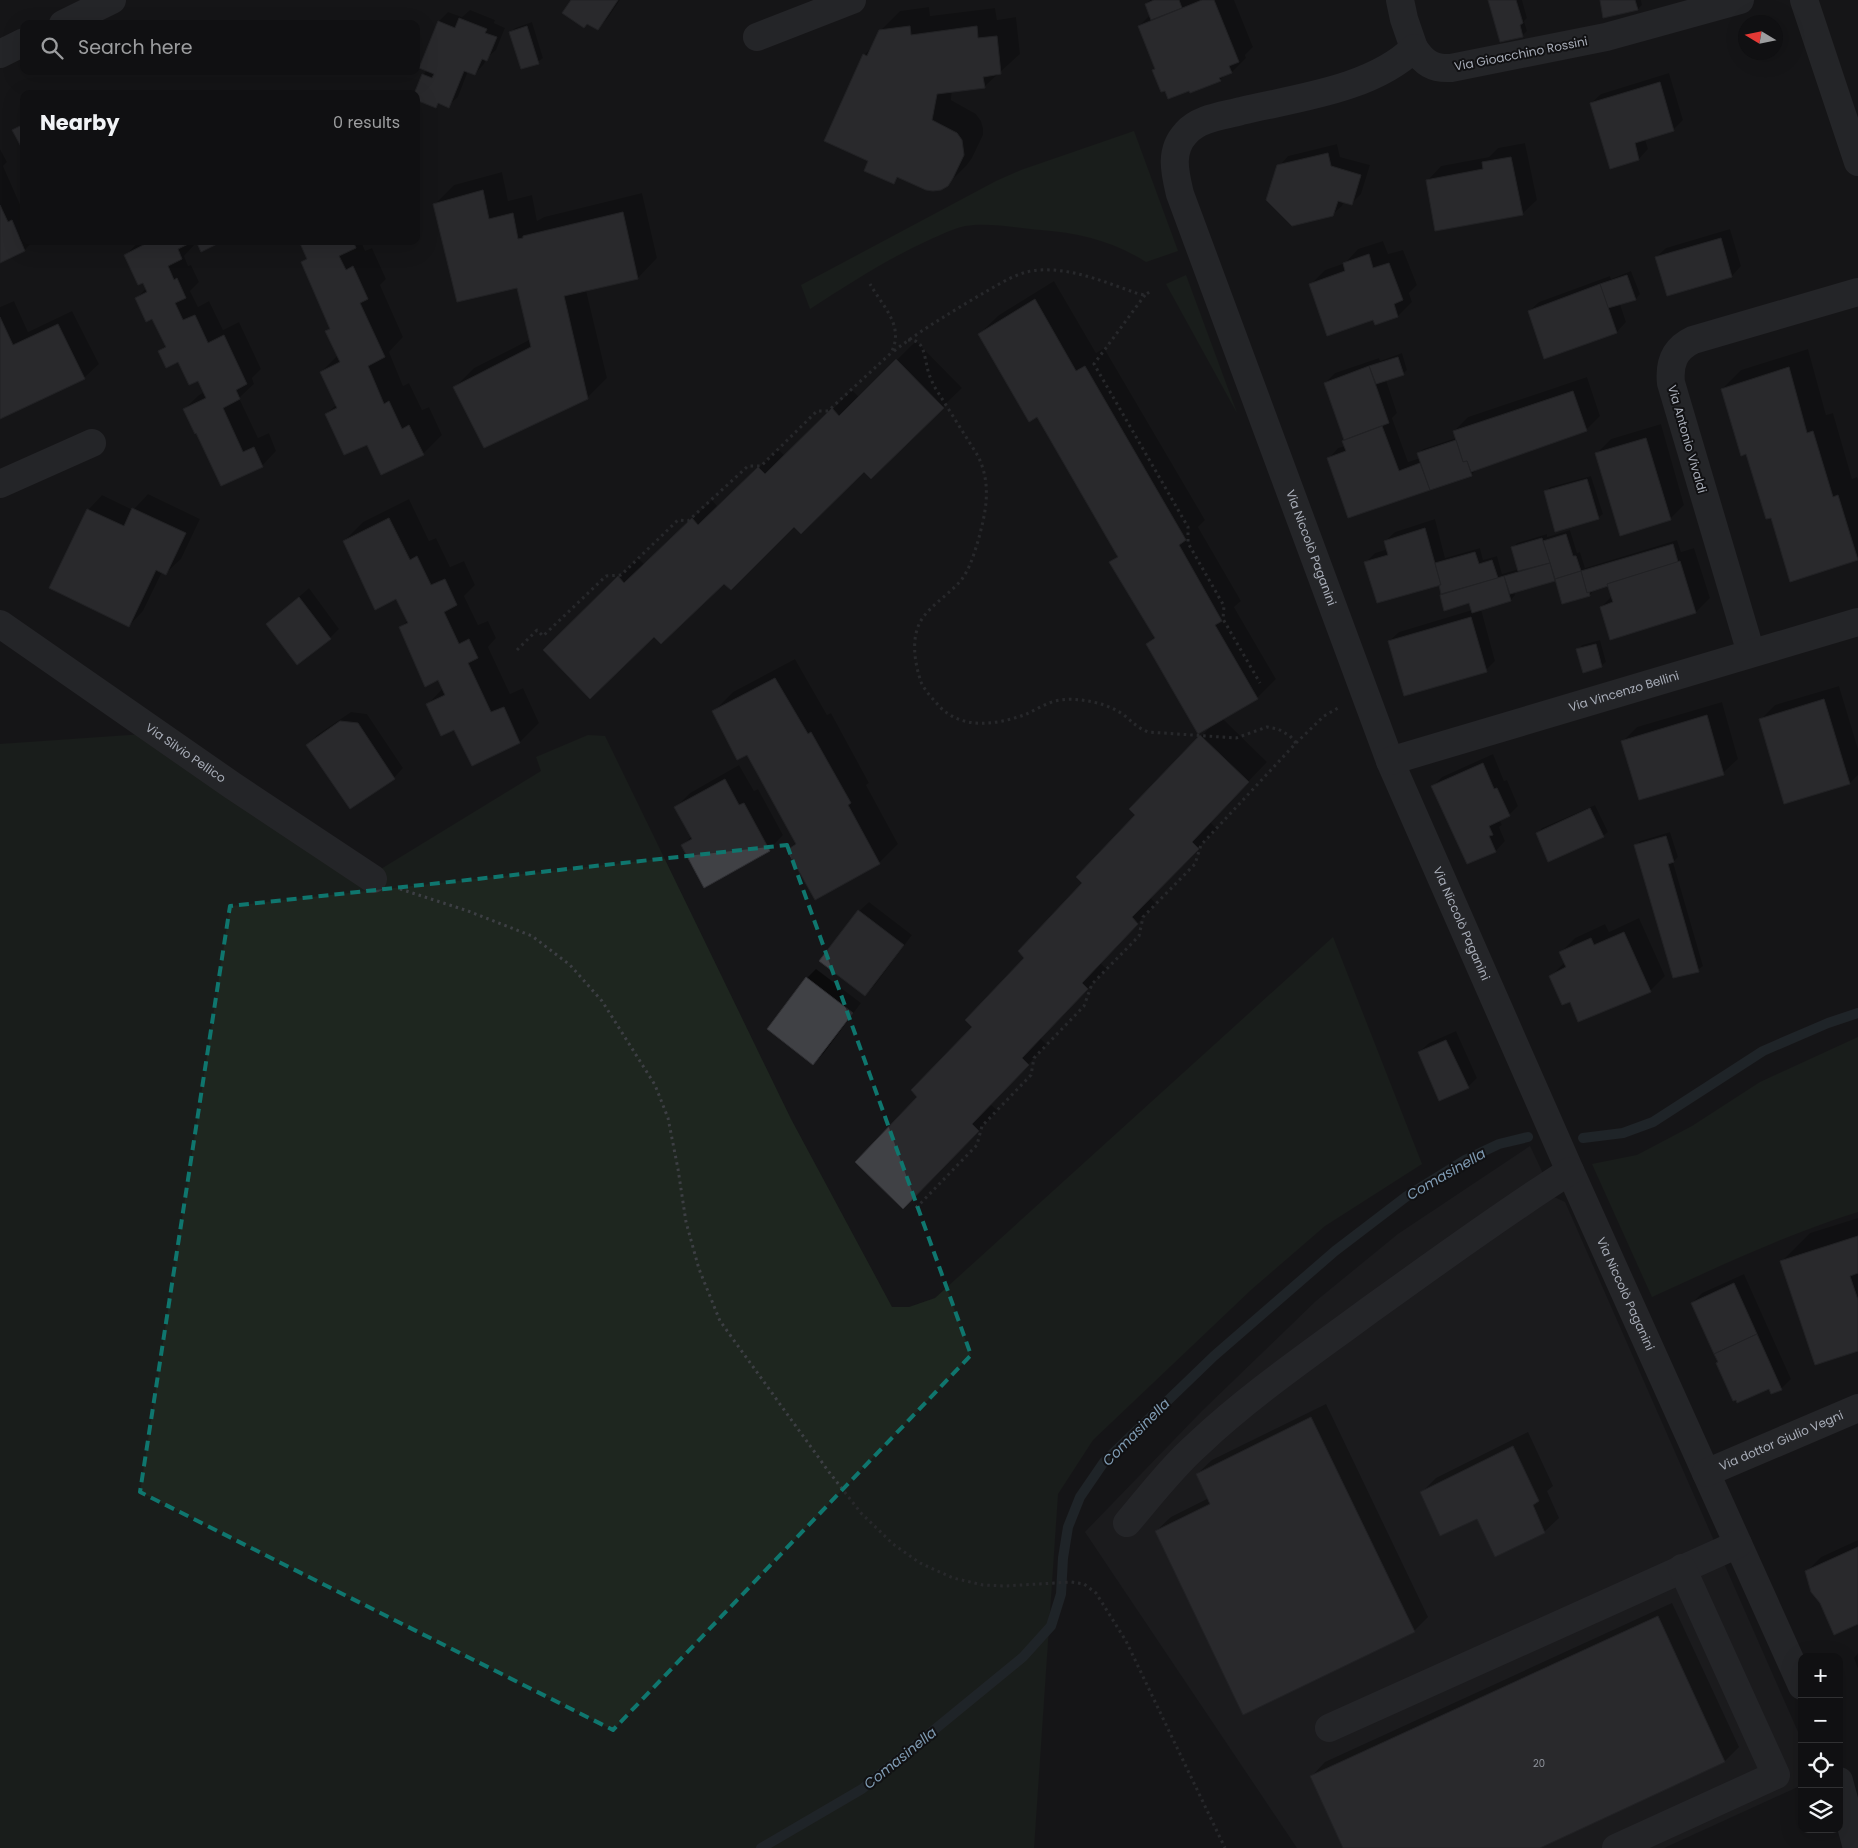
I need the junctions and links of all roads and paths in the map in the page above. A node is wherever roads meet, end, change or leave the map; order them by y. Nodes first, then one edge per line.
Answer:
1 (112, 0) edge
2 (852, 0) edge
3 (1400, 0) edge
4 (1740, 0) edge
5 (1804, 0) edge
6 (71, 20) edge
7 (757, 37) dead end
8 (20, 44) edge
9 (1414, 48) junction
10 (0, 54) edge
11 (1858, 162) edge
12 (870, 284) dead end
13 (1151, 291) dead end
14 (1858, 292) edge
15 (1145, 295) junction
16 (908, 340) junction
17 (891, 353) junction
18 (92, 443) dead end
19 (0, 484) edge
20 (1858, 622) edge
21 (0, 624) edge
22 (517, 650) dead end
23 (1750, 654) junction
24 (1260, 683) dead end
25 (1366, 697) junction
26 (1296, 743) junction
27 (1390, 761) junction
28 (373, 879) joint
29 (1570, 1171) junction
30 (916, 1208) dead end
31 (1858, 1408) edge
32 (1706, 1473) junction
33 (1128, 1523) dead end
34 (1738, 1544) junction
35 (1682, 1568) junction
36 (1798, 1677) edge
37 (1329, 1728) dead end
38 (1858, 1774) edge
39 (1843, 1779) edge
40 (1841, 1788) edge
41 (1225, 1848) edge
42 (1616, 1848) edge
43 (1857, 1848) edge

1 - 6 street
2 - 7 street
3 - 9 street
4 - 9 street, Via Gioacchino Rossini
5 - 11 street
8 - 10 street
9 - 25 street, Via Niccolò Paganini
12 - 17 path
13 - 15 path
14 - 23 street, Via Antonio Vivaldi
15 - 16 path
15 - 24 path
16 - 17 path
16 - 26 path
17 - 22 path
18 - 19 street
20 - 23 street, Via Vincenzo Bellini
21 - 28 street, Via Silvio Pellico
23 - 27 street, Via Vincenzo Bellini
25 - 26 path
25 - 27 street, Via Niccolò Paganini
26 - 30 path
27 - 29 street, Via Niccolò Paganini
28 - 41 path
29 - 32 street, Via Niccolò Paganini
29 - 33 street
31 - 32 street, Via dottor Giulio Vegni
32 - 34 street, Via Niccolò Paganini
34 - 35 street
34 - 36 street, Via Niccolò Paganini
35 - 37 street
35 - 42 street
38 - 39 street
40 - 43 street

